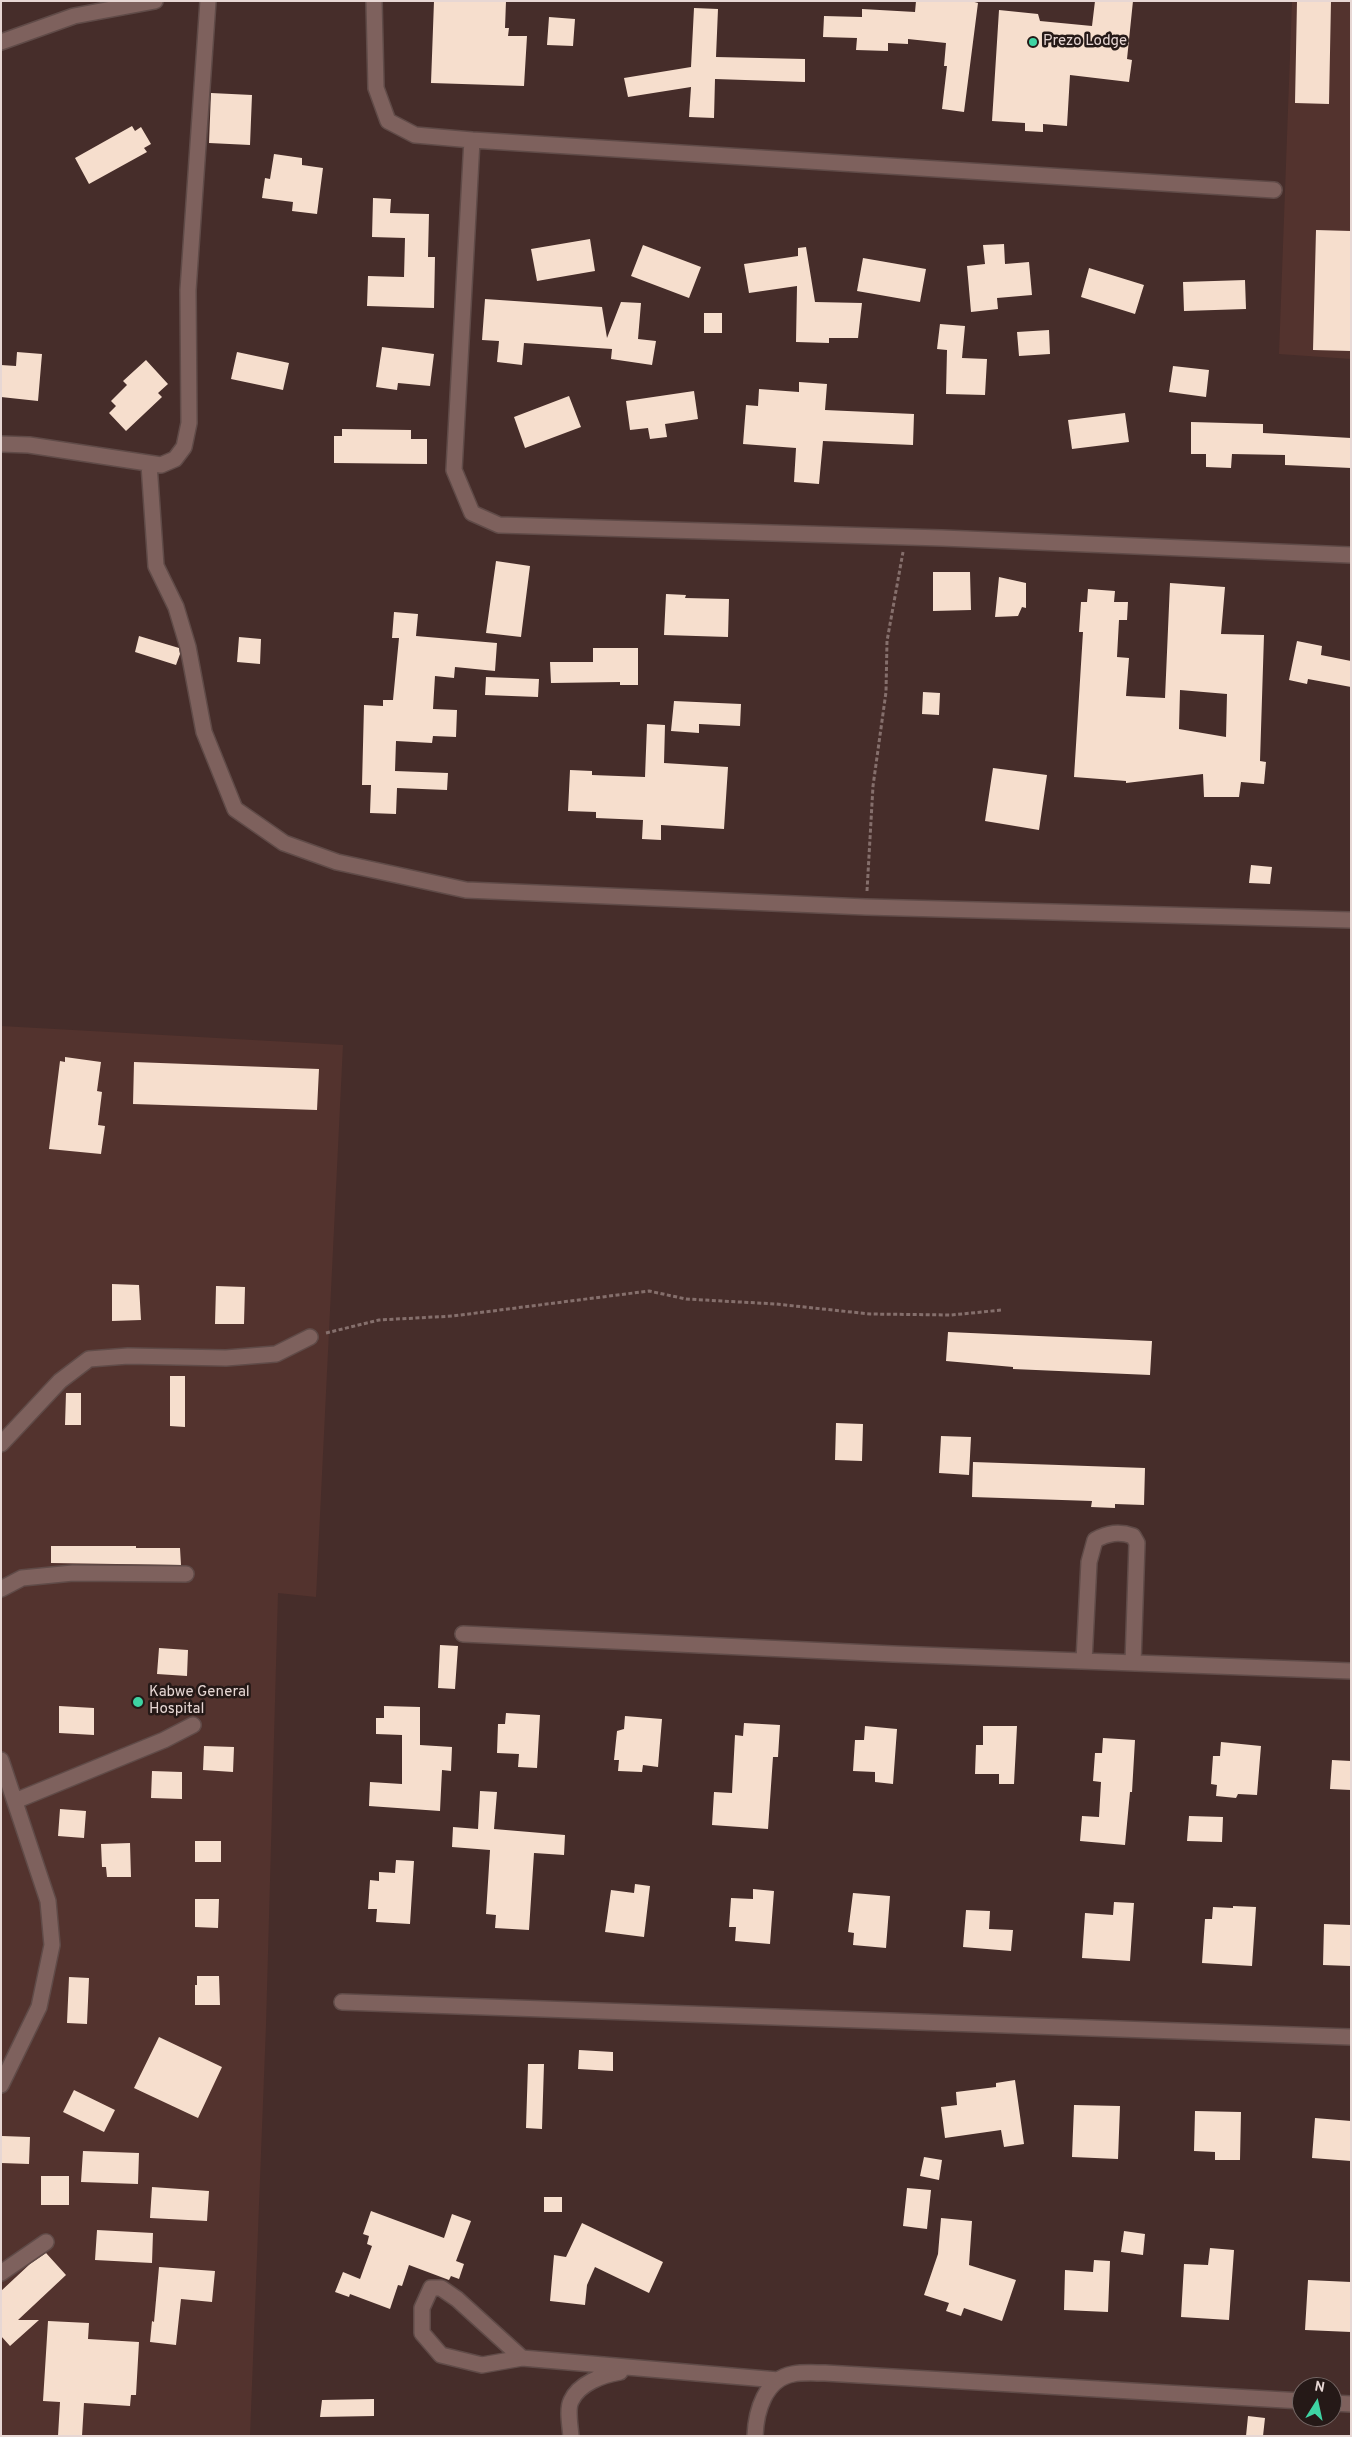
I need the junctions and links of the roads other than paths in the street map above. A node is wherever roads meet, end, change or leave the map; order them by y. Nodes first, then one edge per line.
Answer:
1 (155, 1) edge
2 (208, 1) edge
3 (374, 1) edge
4 (1, 42) edge
5 (472, 140) junction
6 (1274, 190) dead end
7 (1, 444) edge
8 (149, 464) junction
9 (1351, 555) edge
10 (1351, 920) edge
11 (310, 1336) road end
12 (1, 1444) edge
13 (186, 1574) dead end
14 (1, 1589) edge
15 (462, 1634) dead end
16 (1084, 1661) junction
17 (1133, 1663) junction
18 (1351, 1671) edge
19 (193, 1725) dead end
20 (1, 1760) edge
21 (15, 1801) junction
22 (342, 2002) dead end
23 (1351, 2037) edge
24 (1, 2085) edge
25 (46, 2242) dead end
26 (1, 2273) edge
27 (522, 2358) junction
28 (641, 2368) junction
29 (778, 2380) junction
30 (1292, 2400) edge
31 (571, 2436) edge
32 (755, 2436) edge

1 - 4 street
2 - 8 street
3 - 5 street
5 - 6 street
5 - 9 street
7 - 8 street
8 - 10 street
11 - 12 street
13 - 14 street
15 - 16 street
16 - 17 street
16 - 17 street
17 - 18 street
19 - 21 street
20 - 21 street
21 - 24 street
22 - 23 street
25 - 26 street
27 - 27 street
27 - 28 street
28 - 29 street
28 - 31 street
29 - 30 street
29 - 32 street

